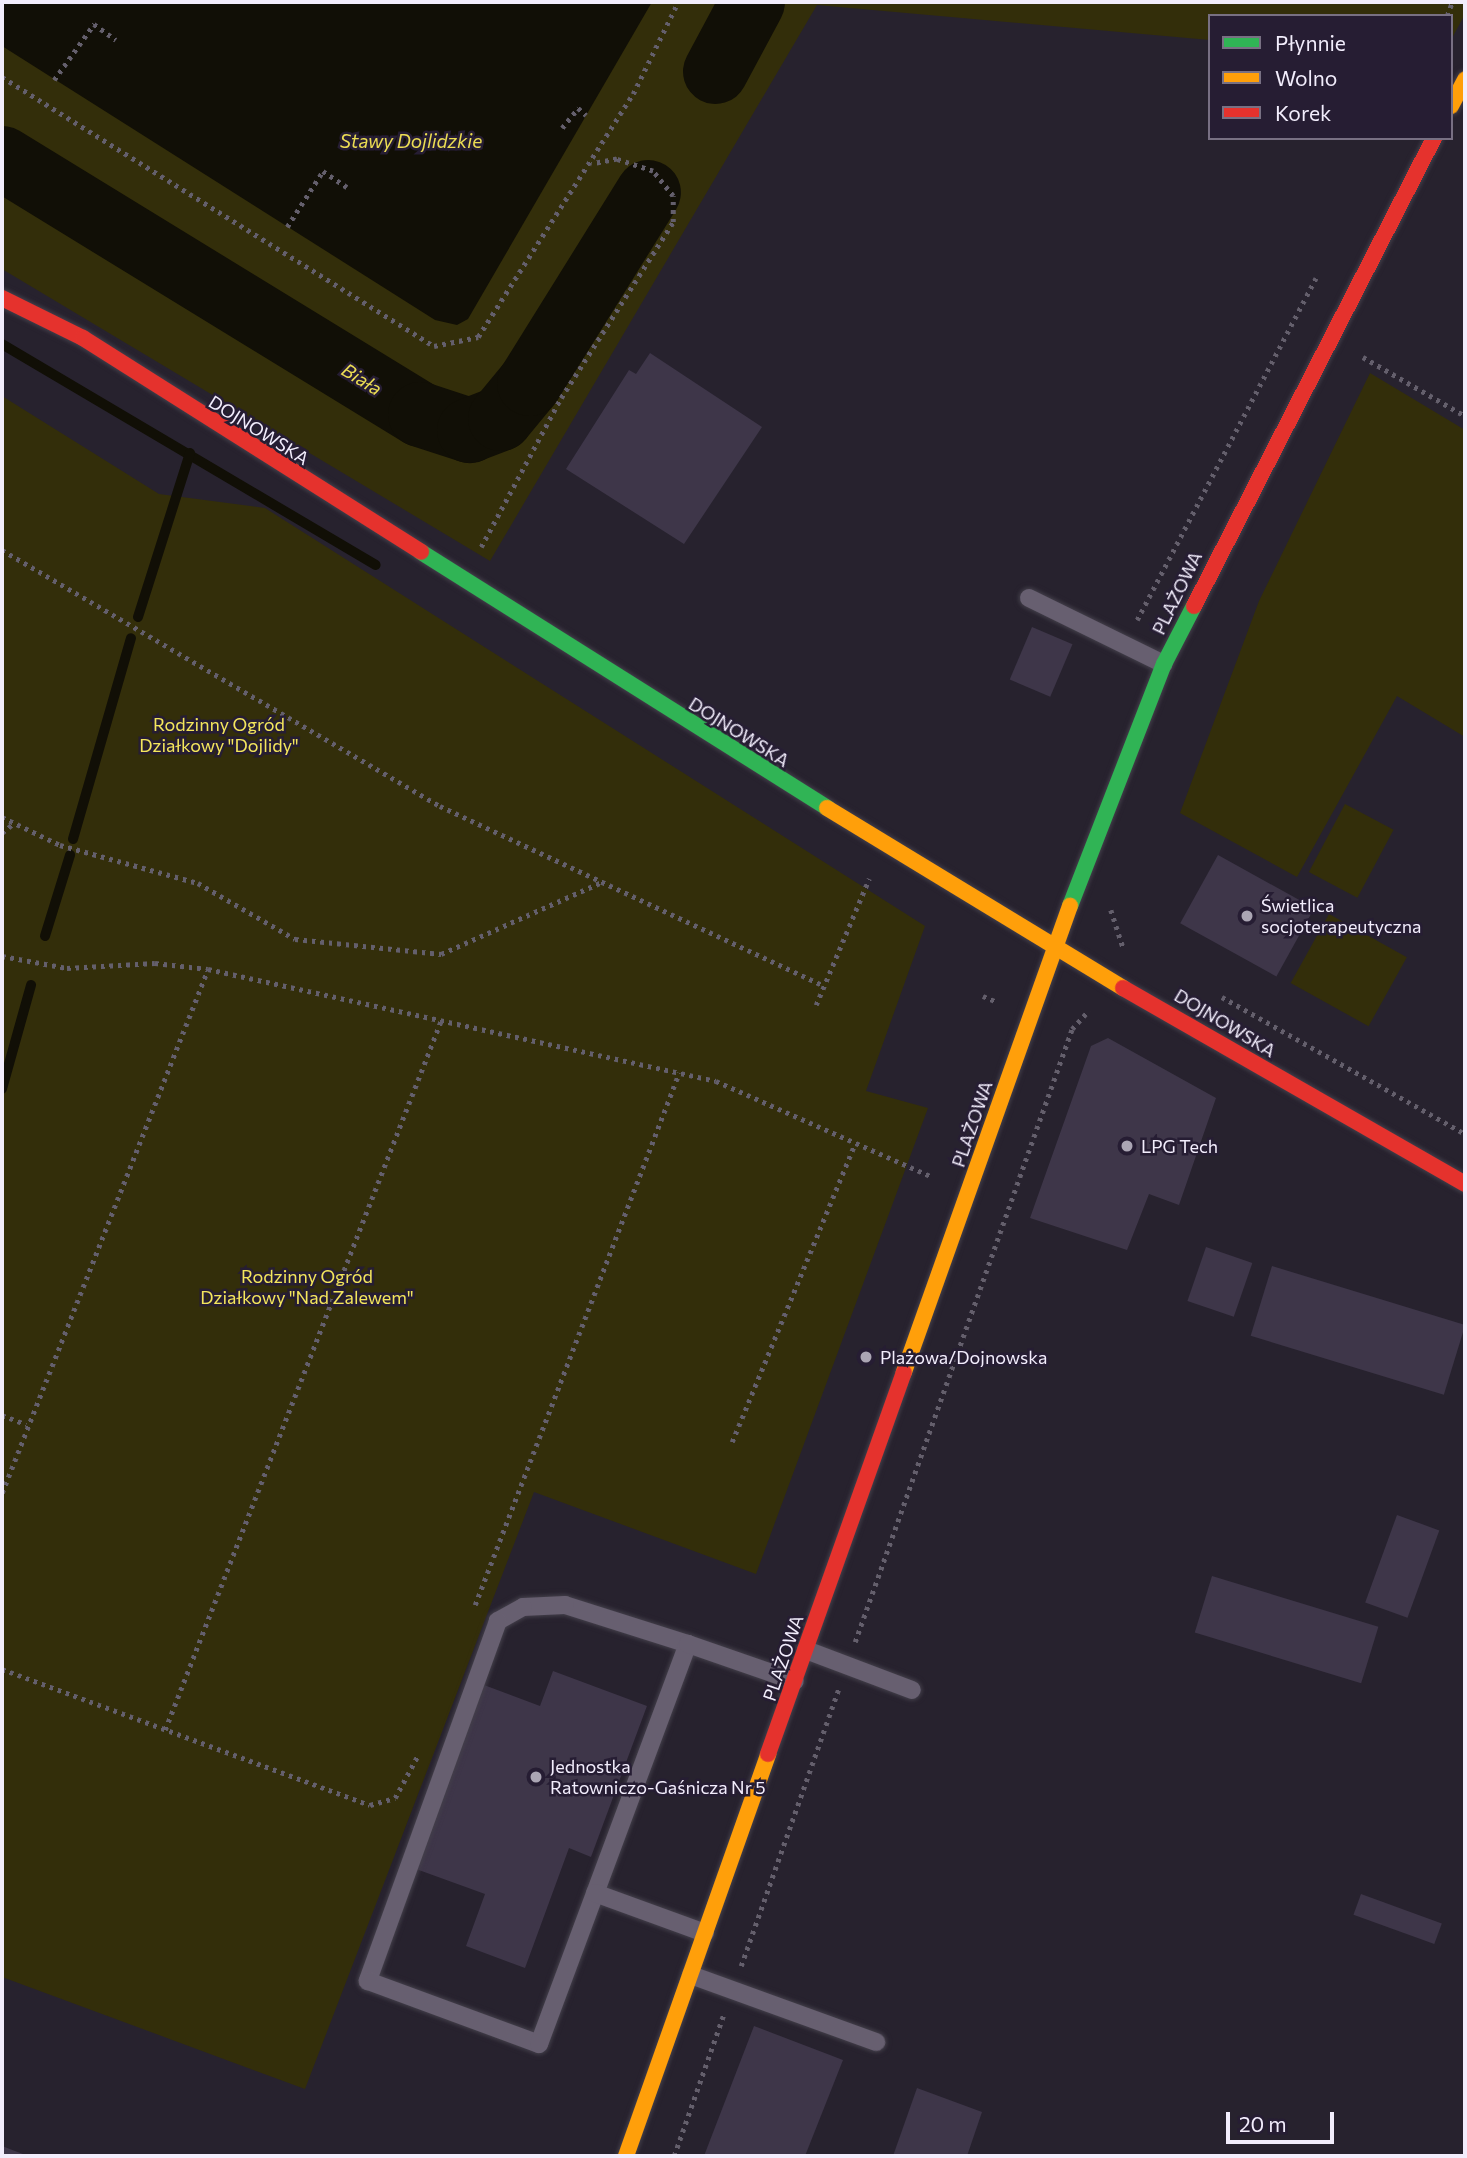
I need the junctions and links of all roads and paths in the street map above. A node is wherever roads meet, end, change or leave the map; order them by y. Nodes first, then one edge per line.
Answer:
1 (678, 2) edge
2 (116, 40) dead end
3 (2, 77) edge
4 (54, 80) dead end
5 (1465, 80) edge
6 (1453, 102) edge
7 (586, 115) dead end
8 (562, 128) dead end
9 (1433, 140) edge
10 (590, 164) junction
11 (347, 187) dead end
12 (287, 226) dead end
13 (1320, 272) dead end
14 (2, 298) edge
15 (1330, 337) junction
16 (1465, 416) edge
17 (2, 550) edge
18 (463, 581) junction
19 (1029, 598) dead end
20 (1123, 641) junction
21 (1164, 664) junction
22 (2, 817) edge
23 (14, 823) junction
24 (2, 833) edge
25 (603, 881) junction
26 (862, 888) dead end
27 (1112, 898) dead end
28 (1054, 947) junction
29 (2, 956) edge
30 (208, 969) junction
31 (1113, 977) junction
32 (824, 986) junction
33 (816, 1005) dead end
34 (442, 1018) junction
35 (679, 1073) junction
36 (855, 1144) junction
37 (1465, 1184) edge
38 (968, 1191) junction
39 (2, 1415) edge
40 (26, 1424) junction
41 (732, 1442) dead end
42 (2, 1493) edge
43 (472, 1614) dead end
44 (688, 1644) junction
45 (806, 1650) junction
46 (846, 1666) junction
47 (2, 1669) edge
48 (795, 1681) junction
49 (912, 1690) dead end
50 (165, 1730) junction
51 (422, 1742) dead end
52 (595, 1893) junction
53 (705, 1933) junction
54 (691, 1975) junction
55 (733, 1990) junction
56 (876, 2042) dead end
57 (626, 2156) edge
58 (674, 2156) edge

1 - 10 path
2 - 4 path
3 - 10 path
5 - 6 street
7 - 8 path
9 - 15 street, PLAŻOWA
10 - 18 path
11 - 12 path
13 - 20 path
14 - 18 street, DOJNOWSKA
15 - 16 path
15 - 21 street, PLAŻOWA
17 - 25 path
18 - 28 street, DOJNOWSKA
19 - 20 lane
20 - 21 lane
21 - 28 street, PLAŻOWA
22 - 23 path
23 - 24 path
23 - 25 path
25 - 32 path
26 - 32 path
27 - 31 path
28 - 31 street, DOJNOWSKA
28 - 38 street, PLAŻOWA
29 - 30 path
30 - 34 path
30 - 40 path
31 - 37 street, DOJNOWSKA
31 - 46 path
32 - 33 path
34 - 35 path
34 - 50 path
35 - 36 path
35 - 43 path
36 - 38 path
36 - 41 path
38 - 45 street, PLAŻOWA
39 - 40 path
40 - 42 path
44 - 48 lane
44 - 52 lane
44 - 52 lane
45 - 46 lane
45 - 48 street, PLAŻOWA
46 - 49 lane
46 - 55 path
47 - 50 path
48 - 53 street, PLAŻOWA
50 - 51 path
52 - 53 lane
53 - 54 street, PLAŻOWA
54 - 55 lane
54 - 57 street, PLAŻOWA
55 - 56 lane
55 - 58 path

